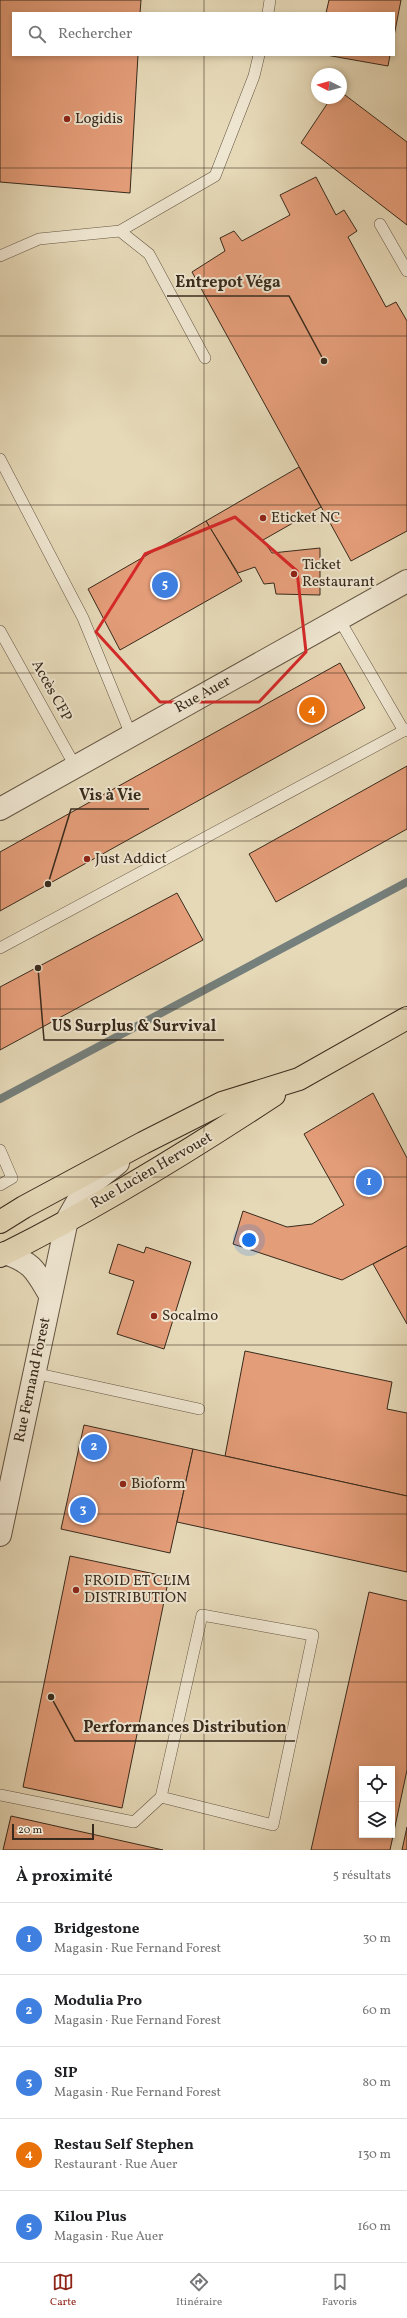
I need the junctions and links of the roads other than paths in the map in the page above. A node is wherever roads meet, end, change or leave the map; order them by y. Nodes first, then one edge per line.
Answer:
1 (270, 0) edge
2 (268, 12) edge
3 (259, 56) edge
4 (380, 224) dead end
5 (120, 231) junction
6 (0, 256) edge
7 (407, 271) edge
8 (205, 358) dead end
9 (0, 459) edge
10 (407, 581) edge
11 (339, 619) junction
12 (0, 631) edge
13 (406, 730) edge
14 (130, 735) junction
15 (75, 766) junction
16 (0, 809) edge
17 (0, 948) edge
18 (407, 1018) edge
19 (299, 1079) junction
20 (143, 1143) junction
21 (0, 1150) edge
22 (0, 1185) edge
23 (67, 1220) junction
24 (0, 1222) edge
25 (2, 1255) edge
26 (50, 1295) junction
27 (34, 1373) junction
28 (199, 1409) dead end
29 (0, 1535) edge
30 (0, 1795) edge
31 (161, 1797) junction

1 - 2 lane
3 - 5 lane
4 - 7 lane
5 - 6 lane
5 - 8 lane
9 - 14 lane
10 - 11 street, Rue Auer
11 - 13 lane
11 - 14 street, Rue Auer
12 - 15 lane, Accès CFP
13 - 17 lane
14 - 15 street, Rue Auer
15 - 16 street, Rue Auer
18 - 19 main road, Rue Fernand Forest
19 - 20 main road, Rue Fernand Forest
19 - 23 main road, Rue Lucien Hervouet
20 - 23 street, Rue Fernand Forest
20 - 24 main road, Rue Lucien Hervouet
21 - 22 lane
23 - 25 main road, Rue Lucien Hervouet
23 - 26 street, Rue Fernand Forest
25 - 26 street
26 - 27 street, Rue Fernand Forest
27 - 28 lane
27 - 29 street, Rue Fernand Forest
30 - 31 lane
31 - 31 lane

